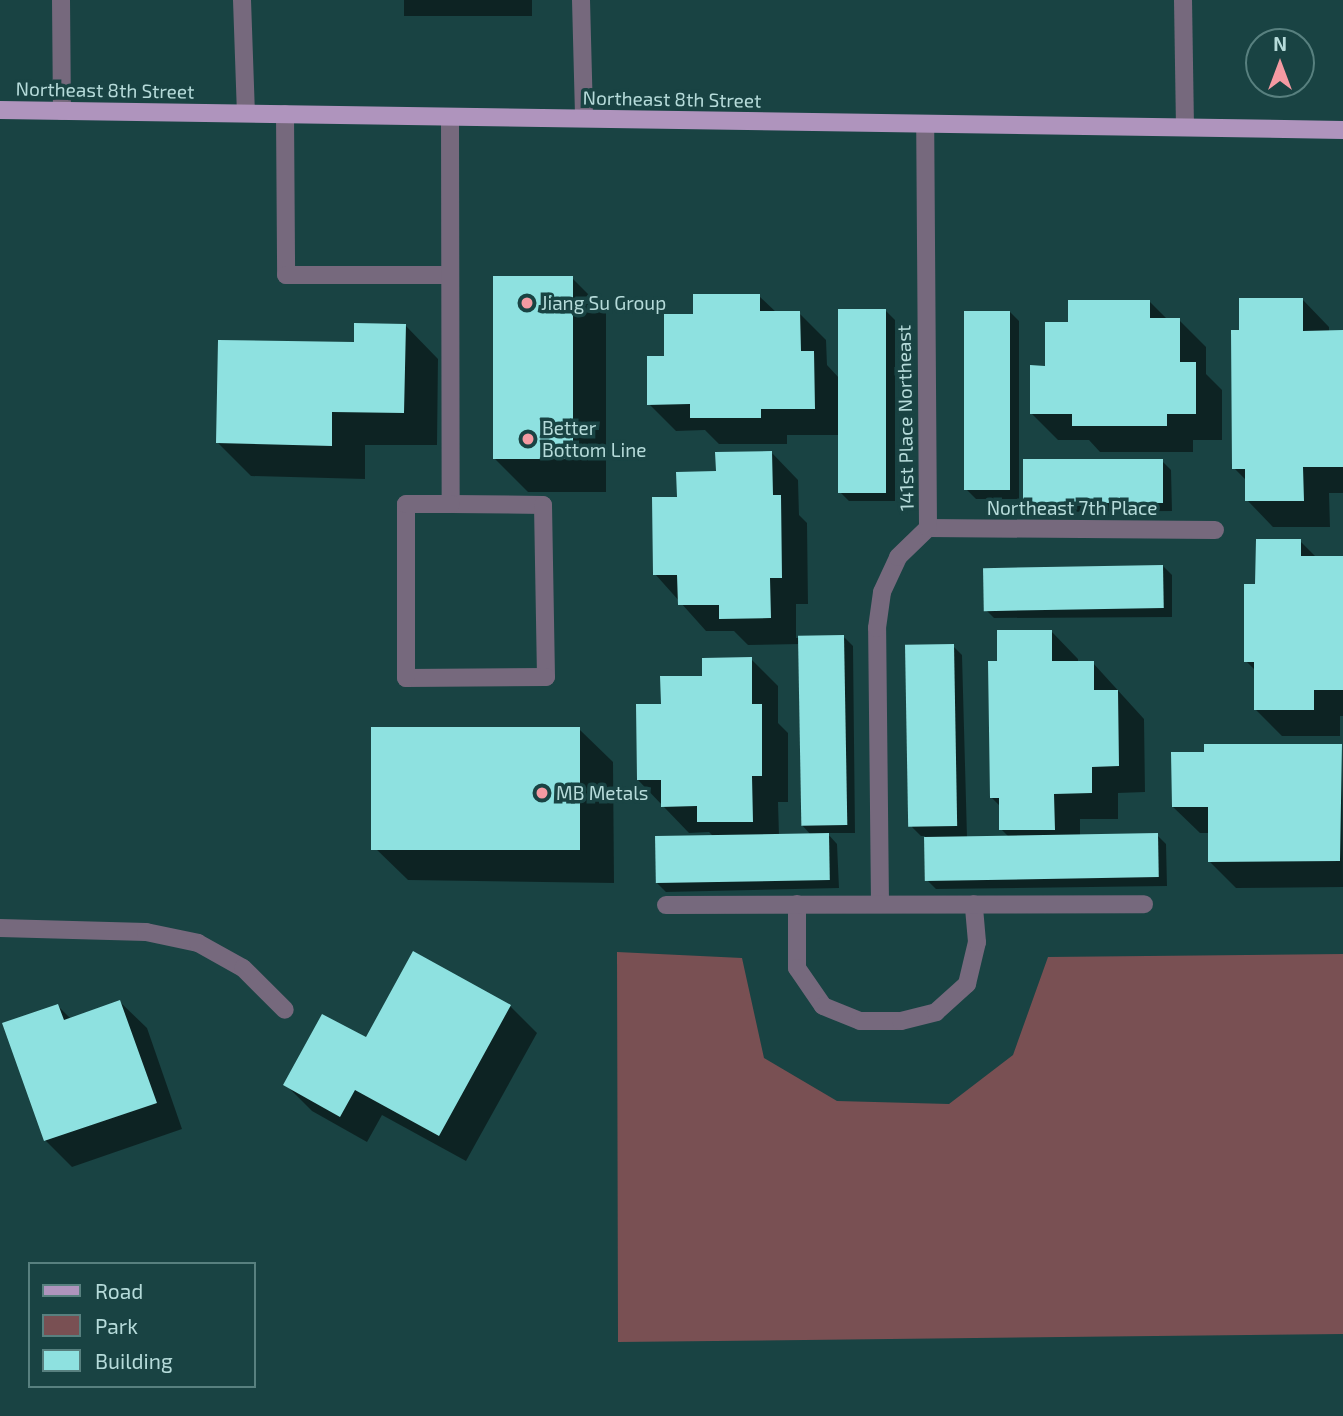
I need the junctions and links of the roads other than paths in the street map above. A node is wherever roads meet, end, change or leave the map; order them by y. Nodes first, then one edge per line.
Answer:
1 (61, 0) edge
2 (242, 0) edge
3 (581, 0) edge
4 (1183, 0) edge
5 (0, 110) edge
6 (62, 111) junction
7 (246, 113) junction
8 (285, 114) junction
9 (450, 117) junction
10 (584, 118) junction
11 (925, 124) junction
12 (1185, 127) junction
13 (1343, 130) edge
14 (450, 275) junction
15 (451, 505) junction
16 (928, 528) junction
17 (1215, 530) dead end
18 (797, 904) junction
19 (880, 904) junction
20 (974, 904) junction
21 (1144, 904) dead end
22 (666, 905) dead end
23 (0, 928) edge
24 (285, 1010) dead end

1 - 6 lane
2 - 7 lane
3 - 10 lane
4 - 12 lane
5 - 6 main road, Northeast 8th Street
6 - 7 main road, Northeast 8th Street
7 - 8 main road, Northeast 8th Street
8 - 9 main road, Northeast 8th Street
8 - 14 lane
9 - 10 main road, Northeast 8th Street
9 - 14 lane
10 - 11 main road, Northeast 8th Street
11 - 12 main road, Northeast 8th Street
11 - 16 lane, 141st Place Northeast
12 - 13 main road, Northeast 8th Street
14 - 15 lane
15 - 15 lane
16 - 17 lane, Northeast 7th Place
16 - 19 lane, 141st Place Northeast
18 - 19 lane
18 - 20 lane
18 - 22 lane
19 - 20 lane
20 - 21 lane
23 - 24 lane

